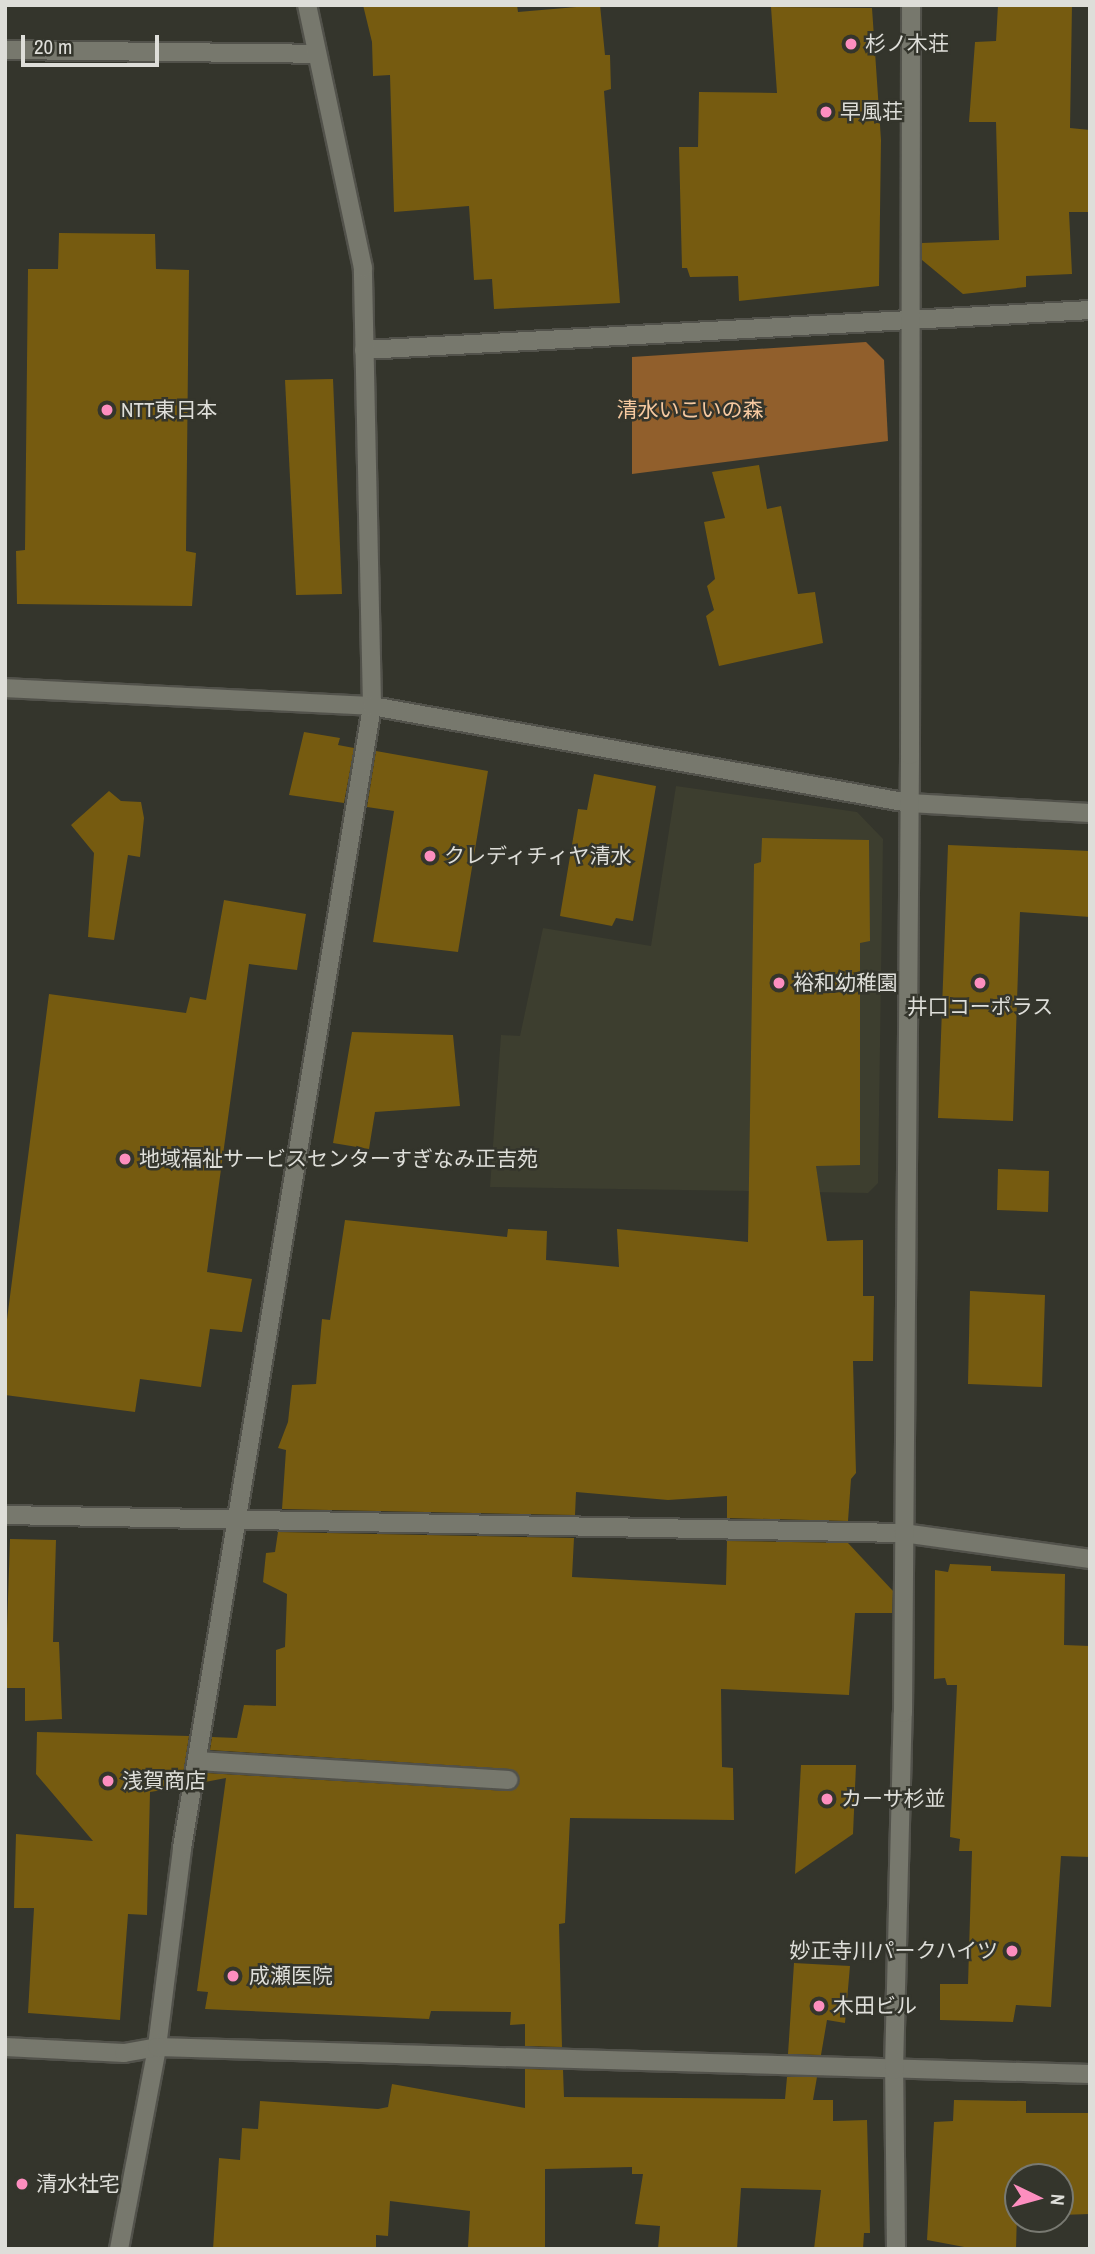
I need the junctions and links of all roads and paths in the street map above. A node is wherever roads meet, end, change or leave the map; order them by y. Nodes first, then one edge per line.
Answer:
1 (307, 5) edge
2 (911, 5) edge
3 (5, 50) edge
4 (317, 54) junction
5 (1090, 310) edge
6 (908, 320) junction
7 (364, 350) junction
8 (5, 688) edge
9 (372, 706) junction
10 (909, 803) junction
11 (1090, 813) edge
12 (5, 1515) edge
13 (237, 1521) junction
14 (903, 1533) junction
15 (1090, 1559) edge
16 (198, 1761) junction
17 (508, 1780) dead end
18 (157, 2047) junction
19 (5, 2048) edge
20 (894, 2070) junction
21 (1090, 2074) edge
22 (119, 2249) edge
23 (896, 2249) edge

1 - 4 street
2 - 6 street
3 - 4 street
4 - 7 street
5 - 6 street
6 - 7 street
6 - 10 street
7 - 9 street
8 - 9 street
9 - 10 street
9 - 13 street
10 - 11 street
10 - 14 street
12 - 13 street
13 - 14 street
13 - 16 street
14 - 15 street
14 - 20 street
16 - 17 street
16 - 18 street
18 - 19 street
18 - 20 street
18 - 22 street
20 - 21 street
20 - 23 street

